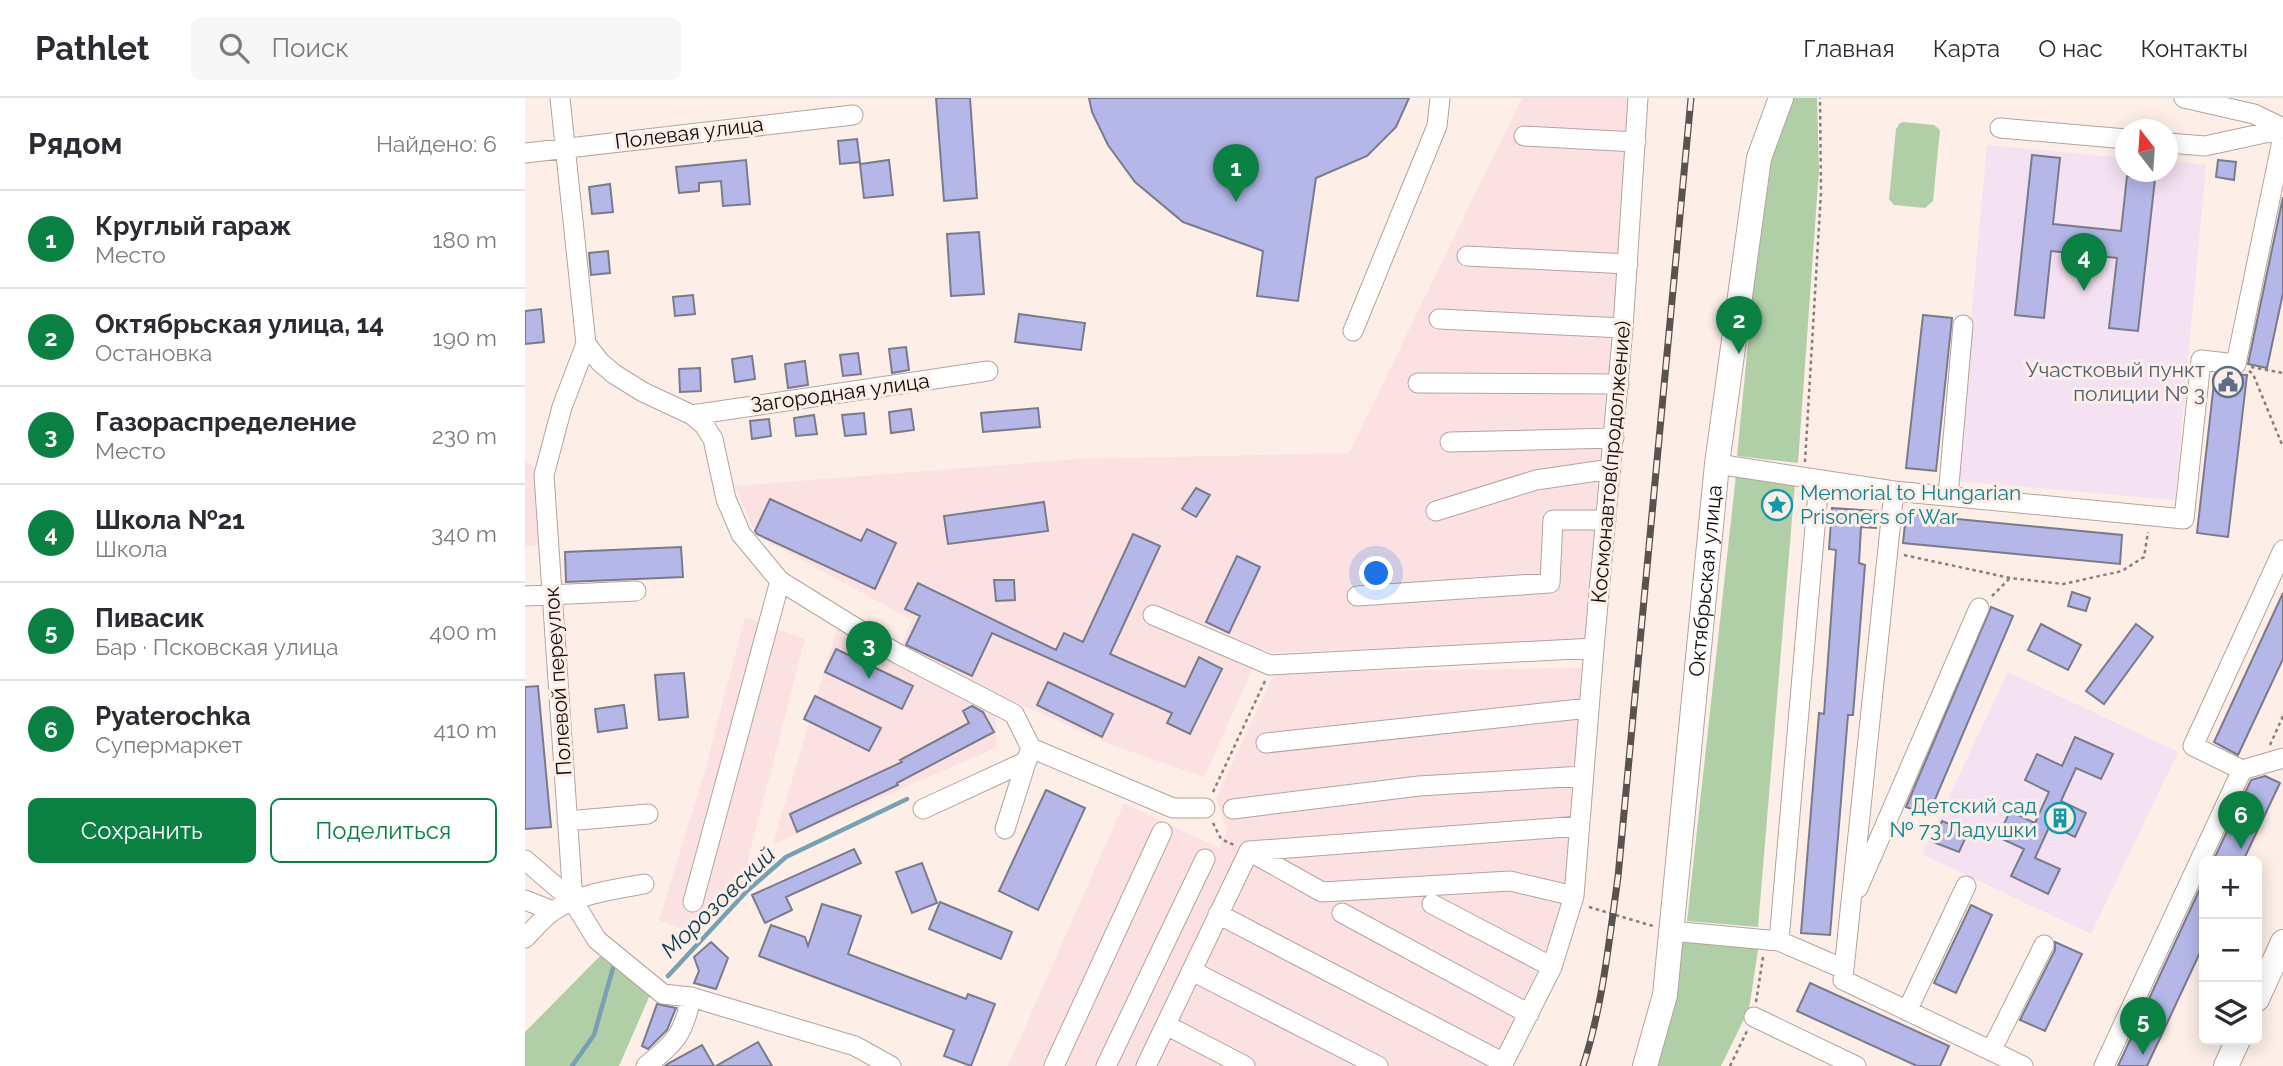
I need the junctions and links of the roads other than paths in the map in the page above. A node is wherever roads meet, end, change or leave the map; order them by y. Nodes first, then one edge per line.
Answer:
1 (560, 98) edge
2 (1440, 98) edge
3 (1639, 98) edge
4 (1781, 98) edge
5 (2184, 98) edge
6 (2255, 106) edge
7 (853, 115) dead end
8 (2000, 128) dead end
9 (2283, 129) edge
10 (1524, 136) dead end
11 (2283, 136) edge
12 (2115, 138) edge
13 (1636, 142) junction
14 (2178, 144) edge
15 (565, 147) junction
16 (525, 153) edge
17 (1467, 256) dead end
18 (1628, 264) junction
19 (1439, 319) dead end
20 (1963, 326) dead end
21 (1623, 328) junction
22 (1353, 331) dead end
23 (586, 344) junction
24 (988, 371) dead end
25 (1418, 383) dead end
26 (1619, 384) junction
27 (692, 415) junction
28 (1613, 438) junction
29 (1450, 442) dead end
30 (1717, 464) junction
31 (1611, 469) junction
32 (534, 476) edge
33 (1819, 481) junction
34 (1894, 491) junction
35 (1948, 496) junction
36 (1436, 511) dead end
37 (1606, 520) junction
38 (2283, 550) edge
39 (780, 581) junction
40 (635, 591) dead end
41 (552, 593) junction
42 (525, 596) edge
43 (1357, 596) dead end
44 (1979, 608) road end
45 (1153, 615) dead end
46 (1594, 648) junction
47 (1589, 708) junction
48 (1266, 743) dead end
49 (1029, 755) junction
50 (2283, 758) edge
51 (2251, 767) junction
52 (1583, 776) junction
53 (1205, 807) road end
54 (923, 809) dead end
55 (1233, 809) dead end
56 (648, 814) dead end
57 (567, 821) junction
58 (1579, 826) junction
59 (1005, 829) dead end
60 (1162, 832) dead end
61 (1249, 852) junction
62 (1205, 859) dead end
63 (525, 860) edge
64 (644, 884) dead end
65 (1966, 886) dead end
66 (525, 900) edge
67 (1573, 900) junction
68 (573, 901) junction
69 (693, 902) dead end
70 (1432, 904) dead end
71 (1851, 905) junction
72 (553, 911) junction
73 (1342, 913) dead end
74 (1218, 914) junction
75 (1671, 931) junction
76 (525, 938) edge
77 (1779, 941) junction
78 (2283, 942) edge
79 (2044, 945) dead end
80 (1552, 967) junction
81 (1844, 969) junction
82 (1192, 971) junction
83 (2262, 988) edge
84 (691, 997) junction
85 (1907, 1010) junction
86 (1529, 1014) junction
87 (1754, 1017) dead end
88 (1165, 1025) junction
89 (2236, 1045) edge
90 (1991, 1051) junction
91 (1503, 1065) edge
92 (1851, 1065) edge
93 (646, 1066) edge
94 (891, 1066) edge
95 (1054, 1066) edge
96 (1106, 1066) edge
97 (1146, 1066) edge
98 (1245, 1066) edge
99 (1378, 1066) edge
100 (1645, 1066) edge
101 (2023, 1066) edge
102 (2104, 1066) edge
103 (2226, 1066) edge

1 - 15 street, Полевой переулок
2 - 22 street
3 - 13 street, Космонавтов(продолжение)
4 - 30 main road, Октябрьская улица
5 - 6 street
6 - 9 street
7 - 15 street, Полевая улица
8 - 12 street
9 - 14 street
10 - 13 street
11 - 35 street
13 - 18 street, Космонавтов(продолжение)
15 - 16 street, Полевая улица
15 - 23 street, Полевой переулок
17 - 18 street
18 - 21 street, Космонавтов(продолжение)
19 - 21 street
20 - 35 street
21 - 26 street, Космонавтов(продолжение)
23 - 27 street
23 - 32 street, Полевой переулок
24 - 27 street, Загородная улица
25 - 26 street
26 - 28 street, Космонавтов(продолжение)
27 - 39 street
28 - 29 street
28 - 31 street, Космонавтов(продолжение)
30 - 33 street
30 - 75 main road, Октябрьская улица
31 - 36 street
31 - 37 street, Космонавтов(продолжение)
32 - 41 street, Полевой переулок
33 - 34 street
33 - 77 street
34 - 35 street
34 - 71 street
37 - 43 street
37 - 46 street, Космонавтов(продолжение)
38 - 51 street
39 - 49 street
39 - 69 street
40 - 41 street
41 - 42 street
41 - 57 street, Полевой переулок
44 - 71 street
45 - 46 street
46 - 47 street, Космонавтов(продолжение)
47 - 48 street
47 - 52 street, Космонавтов(продолжение)
49 - 53 street
49 - 54 street
49 - 59 street
50 - 51 street
51 - 102 street
52 - 55 street
52 - 58 street, Космонавтов(продолжение)
56 - 57 street
57 - 68 street, Полевой переулок
58 - 61 street
58 - 67 street, Космонавтов(продолжение)
60 - 95 street
61 - 67 street
61 - 74 street
62 - 96 street
63 - 68 street
64 - 68 street
65 - 85 street
66 - 72 street
67 - 80 street, Космонавтов(продолжение)
68 - 72 street
68 - 84 street, Полевой переулок
70 - 80 street
71 - 81 street
72 - 76 street
73 - 86 street
74 - 82 street
74 - 91 street
75 - 77 street
75 - 100 main road, Октябрьская улица
77 - 81 street
78 - 83 main road
79 - 90 street
80 - 86 street, Космонавтов(продолжение)
81 - 85 street
82 - 88 street
82 - 99 street
84 - 93 street
84 - 94 street, Полевой переулок
85 - 90 street
86 - 91 street, Космонавтов(продолжение)
87 - 92 street
88 - 97 street
88 - 98 street
89 - 103 main road
90 - 101 street

